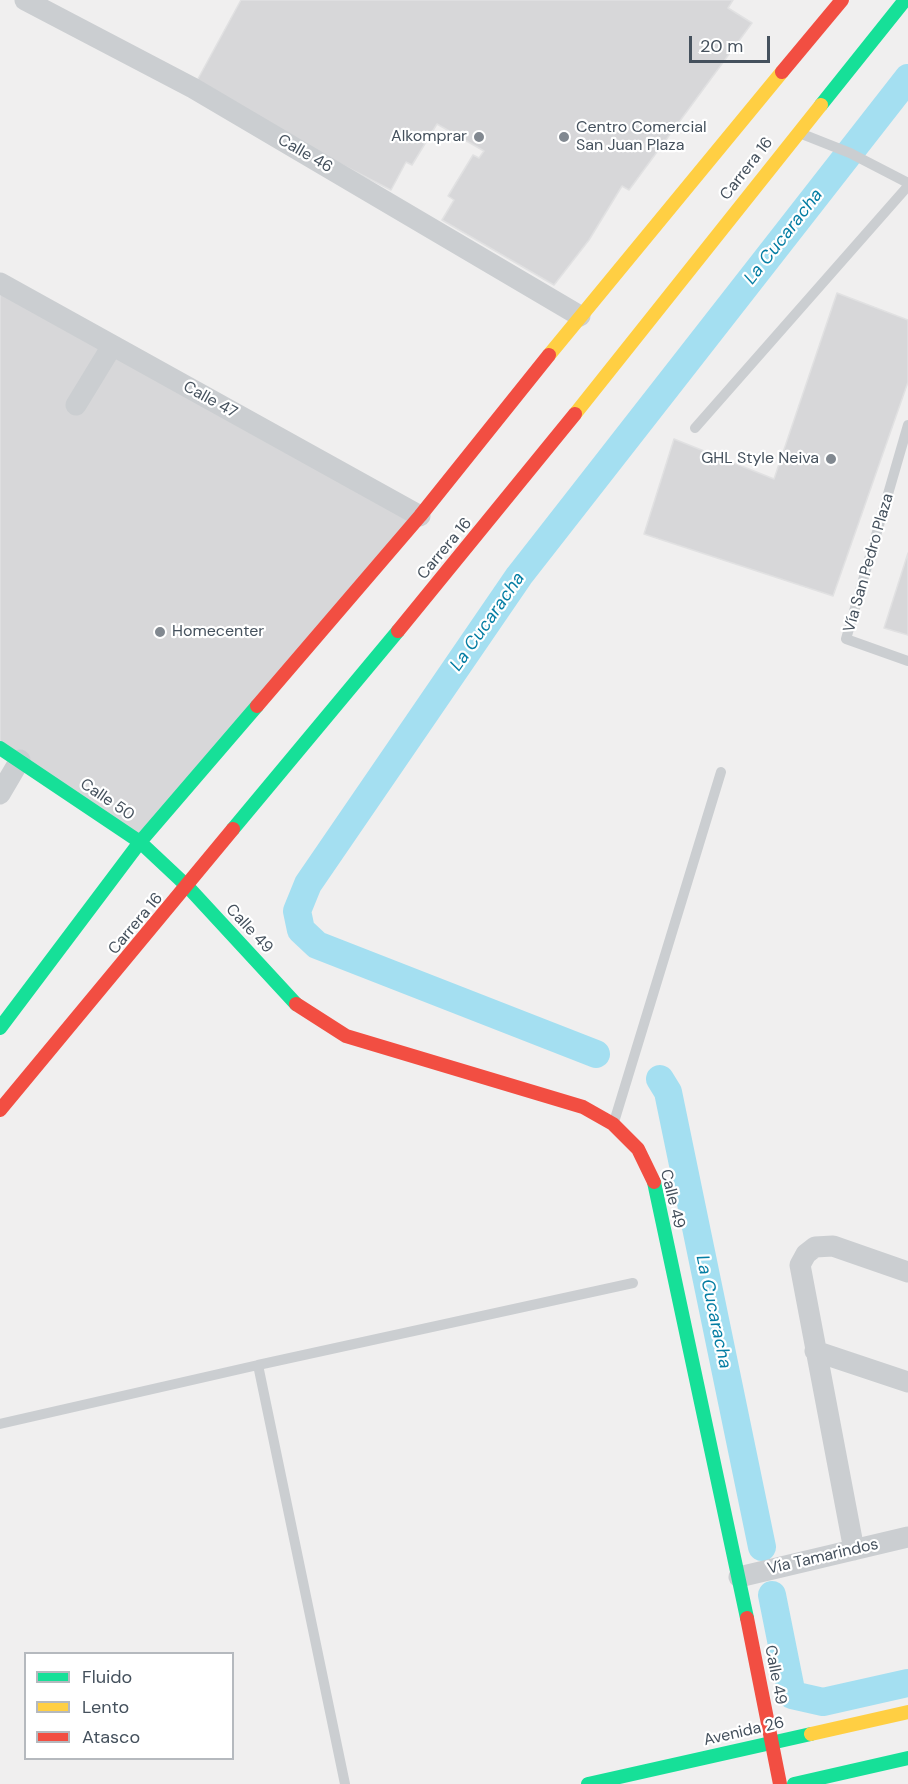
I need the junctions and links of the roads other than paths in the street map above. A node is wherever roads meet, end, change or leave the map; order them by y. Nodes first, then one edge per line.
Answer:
1 (25, 0) edge
2 (842, 0) edge
3 (905, 0) edge
4 (797, 132) junction
5 (908, 185) edge
6 (0, 284) edge
7 (580, 316) junction
8 (112, 346) junction
9 (76, 405) dead end
10 (908, 425) edge
11 (695, 428) dead end
12 (420, 516) junction
13 (908, 661) edge
14 (0, 748) edge
15 (20, 760) junction
16 (721, 772) dead end
17 (0, 794) edge
18 (140, 842) junction
19 (188, 887) junction
20 (0, 1028) edge
21 (0, 1110) edge
22 (614, 1124) junction
23 (908, 1272) edge
24 (633, 1283) dead end
25 (815, 1351) junction
26 (258, 1365) junction
27 (908, 1382) edge
28 (0, 1424) edge
29 (908, 1537) edge
30 (854, 1550) junction
31 (739, 1577) junction
32 (908, 1712) edge
33 (771, 1743) junction
34 (908, 1758) edge
35 (345, 1784) edge
36 (588, 1784) edge
37 (780, 1784) edge
38 (794, 1784) edge

1 - 7 street, Calle 46
2 - 7 main road, Carrera 16
3 - 4 main road, Carrera 16
4 - 5 lane
4 - 19 main road, Carrera 16
5 - 11 lane
6 - 8 street, Calle 47
7 - 12 main road, Carrera 16
8 - 9 street
8 - 12 street, Calle 47
10 - 13 lane, Vía San Pedro Plaza
12 - 18 main road, Carrera 16
14 - 15 main road, Calle 50
15 - 17 street
15 - 18 main road, Calle 50
16 - 22 lane
18 - 19 main road, Calle 50
18 - 20 main road, Carrera 16
19 - 21 main road, Carrera 16
19 - 22 main road, Calle 49
22 - 31 main road, Calle 49
23 - 25 street
24 - 26 lane
25 - 27 street
25 - 30 street
26 - 28 lane
26 - 35 lane
29 - 30 street, Vía Tamarindos
30 - 31 street, Vía Tamarindos
31 - 33 main road, Calle 49
32 - 33 main road, Avenida 26
33 - 36 main road, Avenida 26
33 - 37 main road, Calle 49
34 - 38 main road

